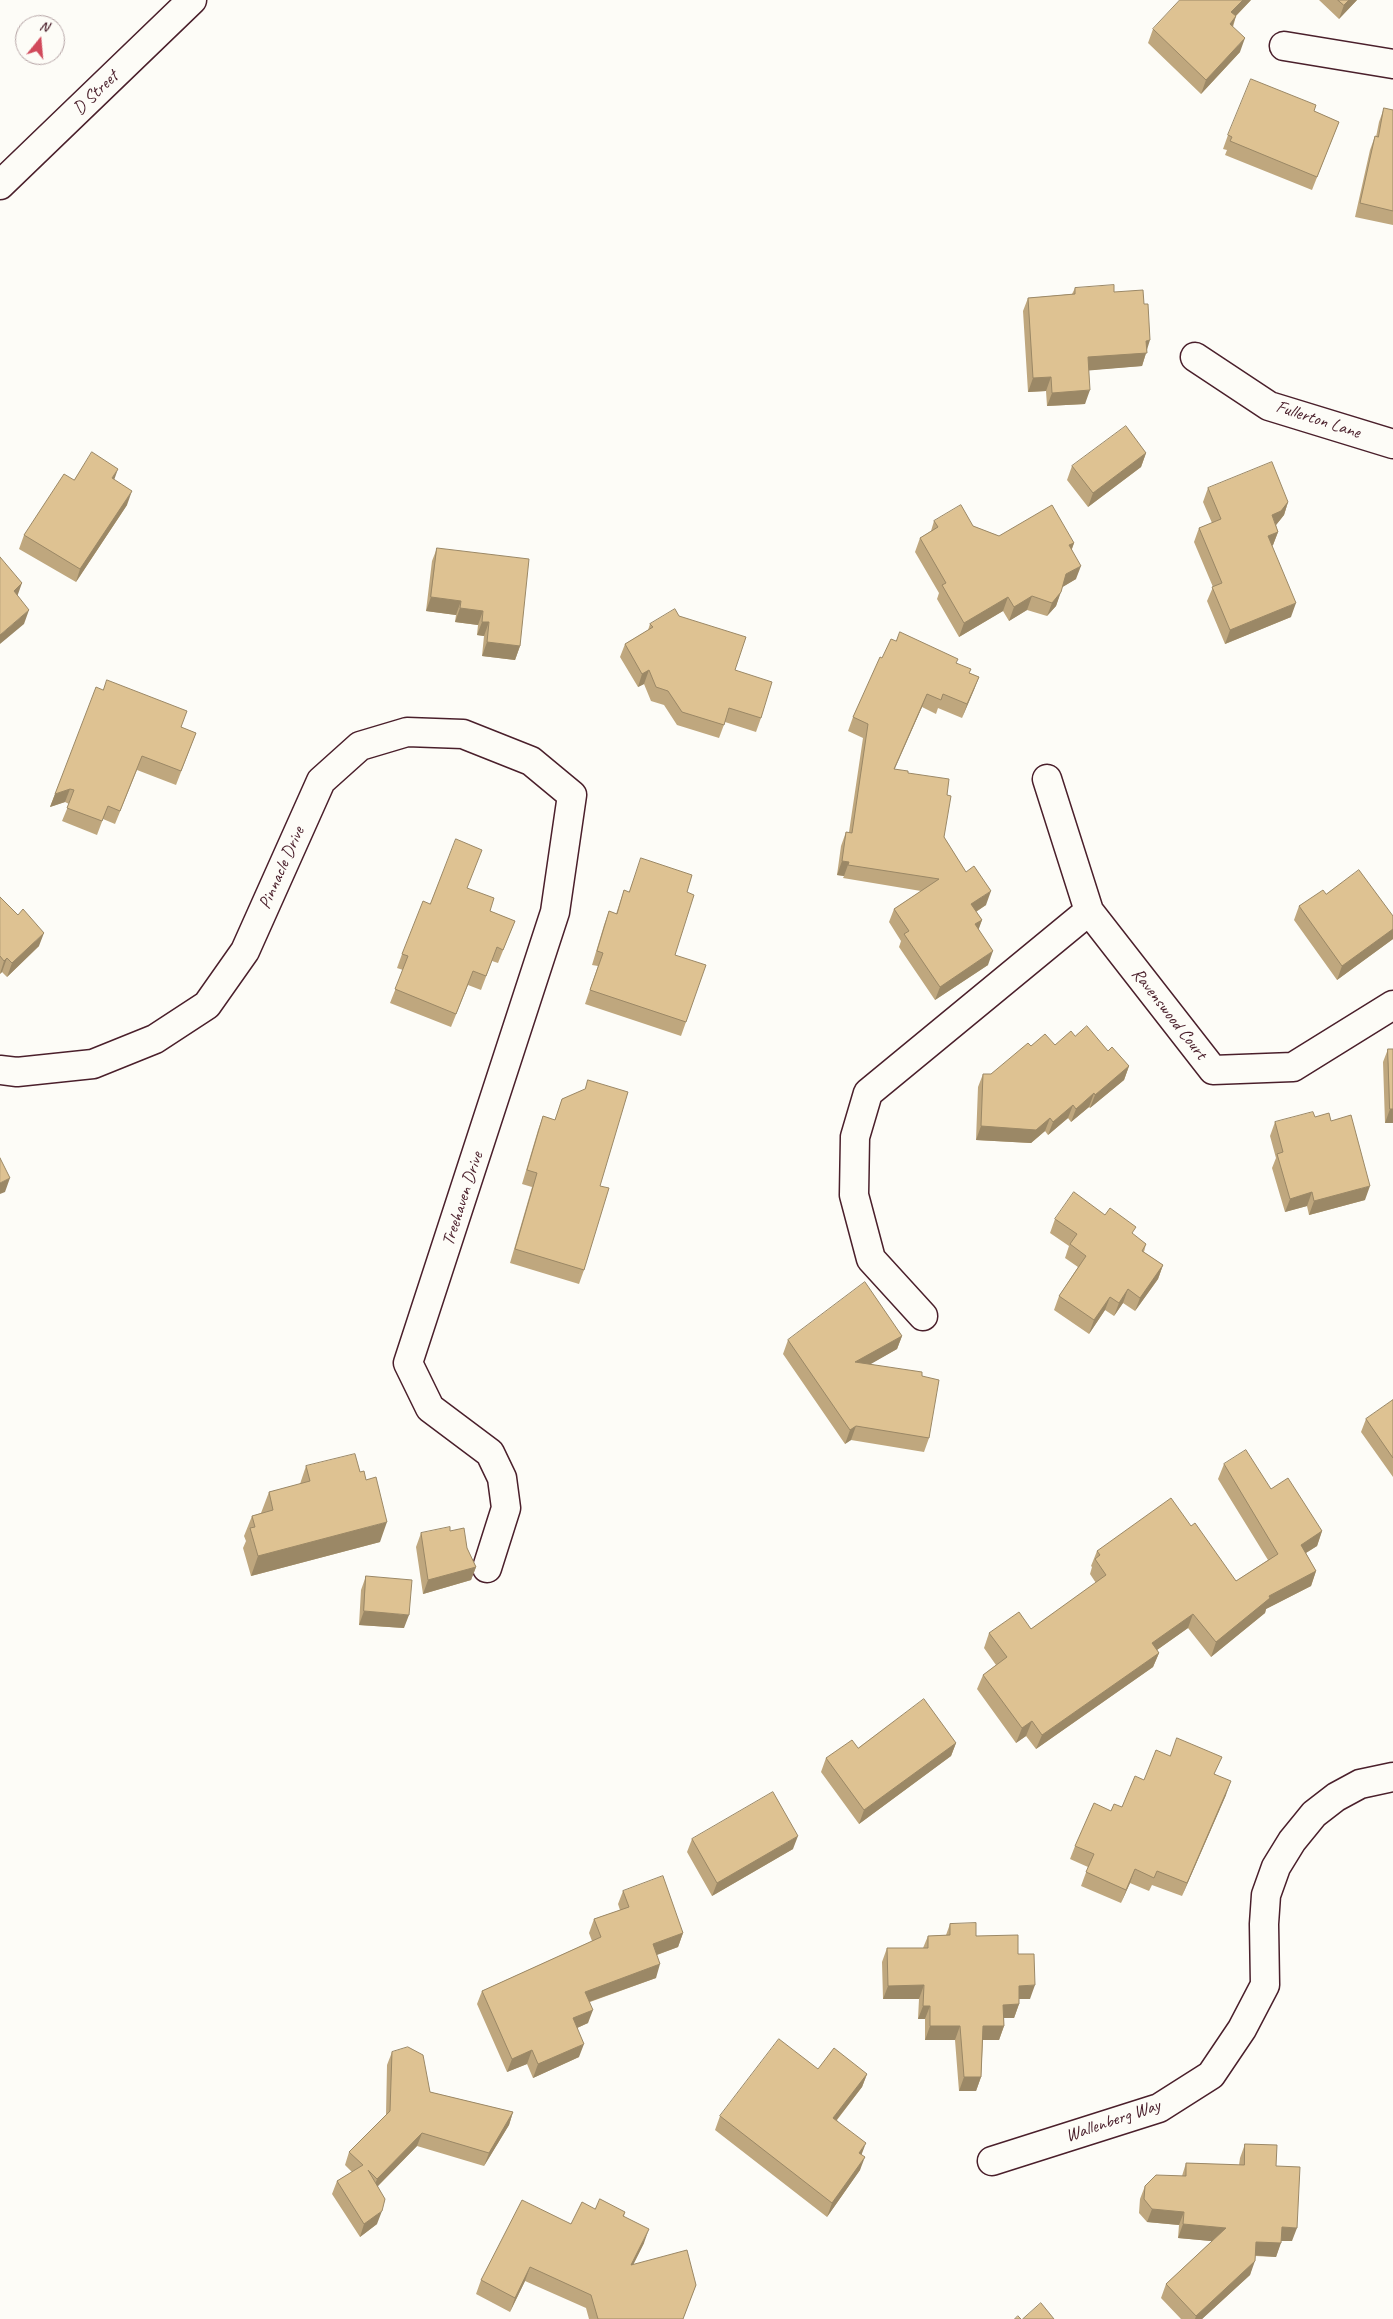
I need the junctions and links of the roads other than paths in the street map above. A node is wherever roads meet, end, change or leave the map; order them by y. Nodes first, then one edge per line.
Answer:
1 (192, 0) edge
2 (1284, 46) dead end
3 (1393, 64) edge
4 (0, 185) edge
5 (1195, 357) dead end
6 (1393, 444) edge
7 (1046, 780) dead end
8 (572, 795) joint
9 (1089, 911) junction
10 (1393, 1005) edge
11 (0, 1070) edge
12 (922, 1316) dead end
13 (487, 1568) dead end
14 (1393, 1777) edge
15 (992, 2161) dead end

1 - 4 street, D Street
2 - 3 street
5 - 6 street, Fullerton Lane
7 - 9 street, Ravenswood Court
8 - 11 street, Pinnacle Drive
8 - 13 street, Treehaven Drive
9 - 10 street, Ravenswood Court
9 - 12 street
14 - 15 street, Wallenberg Way

